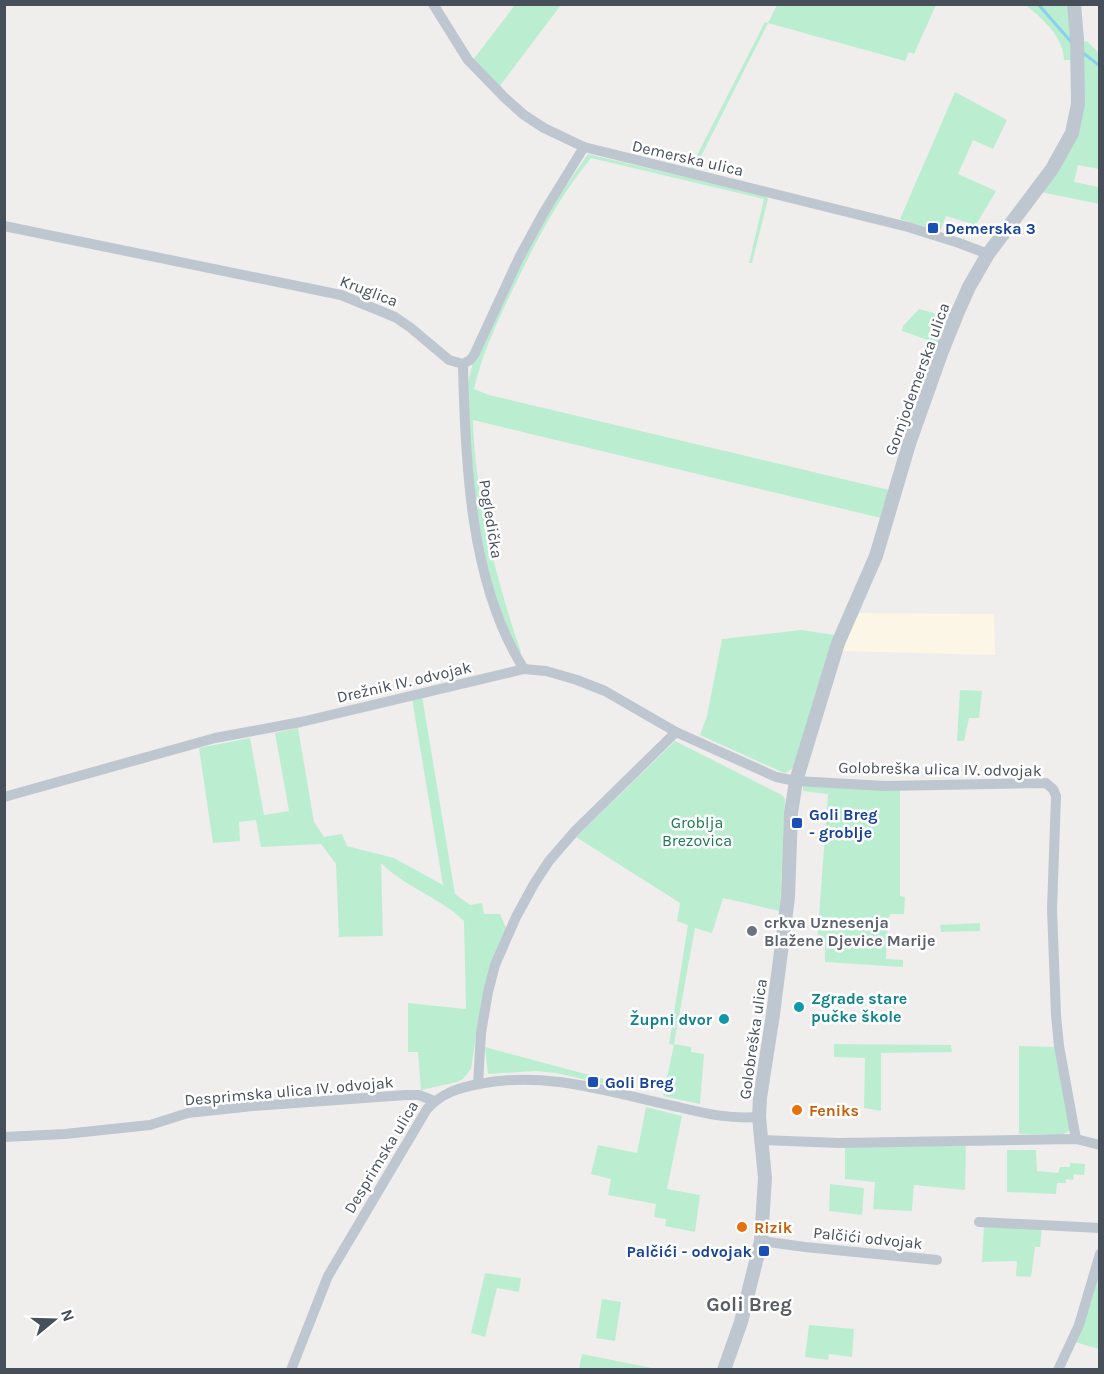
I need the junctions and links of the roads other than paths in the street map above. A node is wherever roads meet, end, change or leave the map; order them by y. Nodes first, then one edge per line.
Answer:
1 (434, 4) edge
2 (1074, 4) edge
3 (584, 147) junction
4 (4, 226) edge
5 (988, 254) junction
6 (463, 364) junction
7 (524, 669) junction
8 (676, 732) junction
9 (796, 781) junction
10 (4, 797) edge
11 (478, 1084) junction
12 (434, 1101) junction
13 (759, 1117) junction
14 (4, 1137) edge
15 (1076, 1139) junction
16 (762, 1140) junction
17 (1100, 1145) edge
18 (979, 1222) dead end
19 (1100, 1228) edge
20 (760, 1241) junction
21 (1100, 1254) edge
22 (937, 1260) dead end
23 (291, 1370) edge
24 (724, 1370) edge
25 (1058, 1370) edge

1 - 3 street, Demerska ulica
2 - 5 street, Gornjodemerska ulica
3 - 5 street, Demerska ulica
3 - 6 street
4 - 6 street, Kruglica
5 - 9 street, Gornjodemerska ulica
6 - 7 street, Pogledička
7 - 8 street, Drežnik IV. odvojak
7 - 10 street, Drežnik IV. odvojak
8 - 9 street, Drežnik IV. odvojak
8 - 11 street
9 - 13 street, Golobreška ulica
9 - 15 street, Golobreška ulica IV. odvojak
11 - 12 street, Desprimska ulica
11 - 13 street, Desprimska ulica
12 - 14 street, Desprimska ulica IV. odvojak
12 - 23 street, Desprimska ulica
13 - 16 street, Golobreška ulica
15 - 16 street
15 - 17 street
16 - 20 street, Golobreška ulica
18 - 19 street
20 - 22 street, Palčići odvojak
20 - 24 street, Golobreška ulica
21 - 25 street

